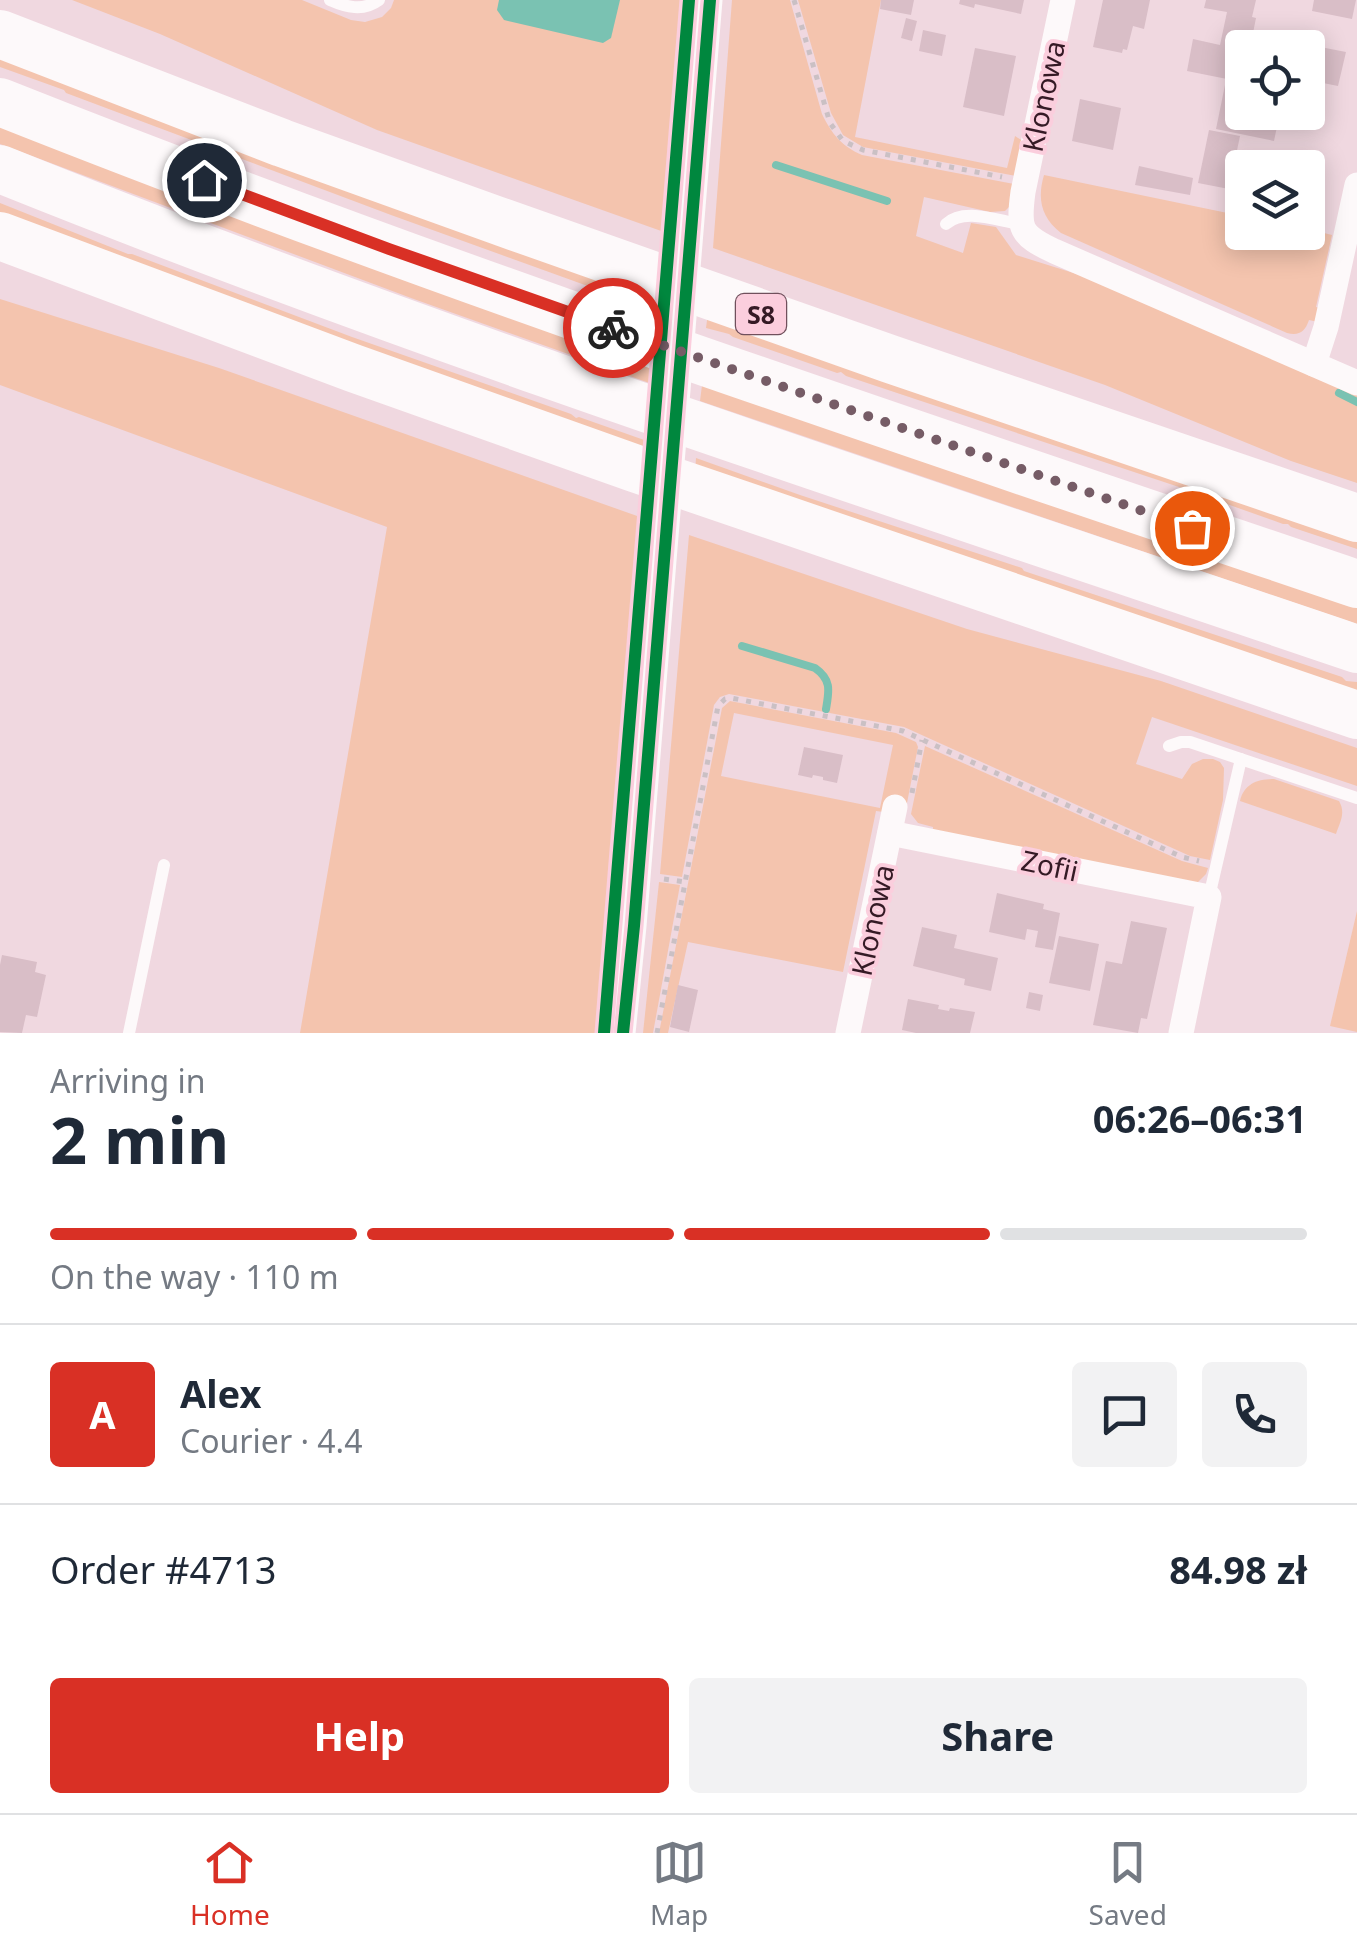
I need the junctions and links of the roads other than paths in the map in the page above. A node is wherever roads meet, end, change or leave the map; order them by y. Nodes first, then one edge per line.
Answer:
1 (330, 0) edge
2 (378, 0) edge
3 (710, 0) edge
4 (1062, 0) edge
5 (0, 34) edge
6 (0, 102) edge
7 (0, 169) edge
8 (1357, 185) edge
9 (946, 224) dead end
10 (1020, 224) junction
11 (0, 236) edge
12 (1314, 364) junction
13 (1357, 384) edge
14 (1357, 518) edge
15 (1357, 584) edge
16 (1357, 649) edge
17 (1357, 715) edge
18 (1168, 746) dead end
19 (1241, 759) junction
20 (1357, 798) edge
21 (895, 807) dead end
22 (890, 833) junction
23 (164, 864) dead end
24 (1209, 897) junction
25 (129, 1033) edge
26 (623, 1033) edge
27 (848, 1033) edge
28 (1181, 1033) edge

1 - 2 lane
3 - 26 street
4 - 10 street, Klonowa
5 - 14 highway, S8
6 - 15 highway
7 - 16 highway
8 - 12 street
9 - 10 lane
10 - 12 street
11 - 17 highway
12 - 13 street
18 - 19 lane
19 - 20 lane
19 - 24 lane
21 - 22 street, Klonowa
22 - 24 street, Zofii
22 - 27 street, Klonowa
23 - 25 lane
24 - 28 street

